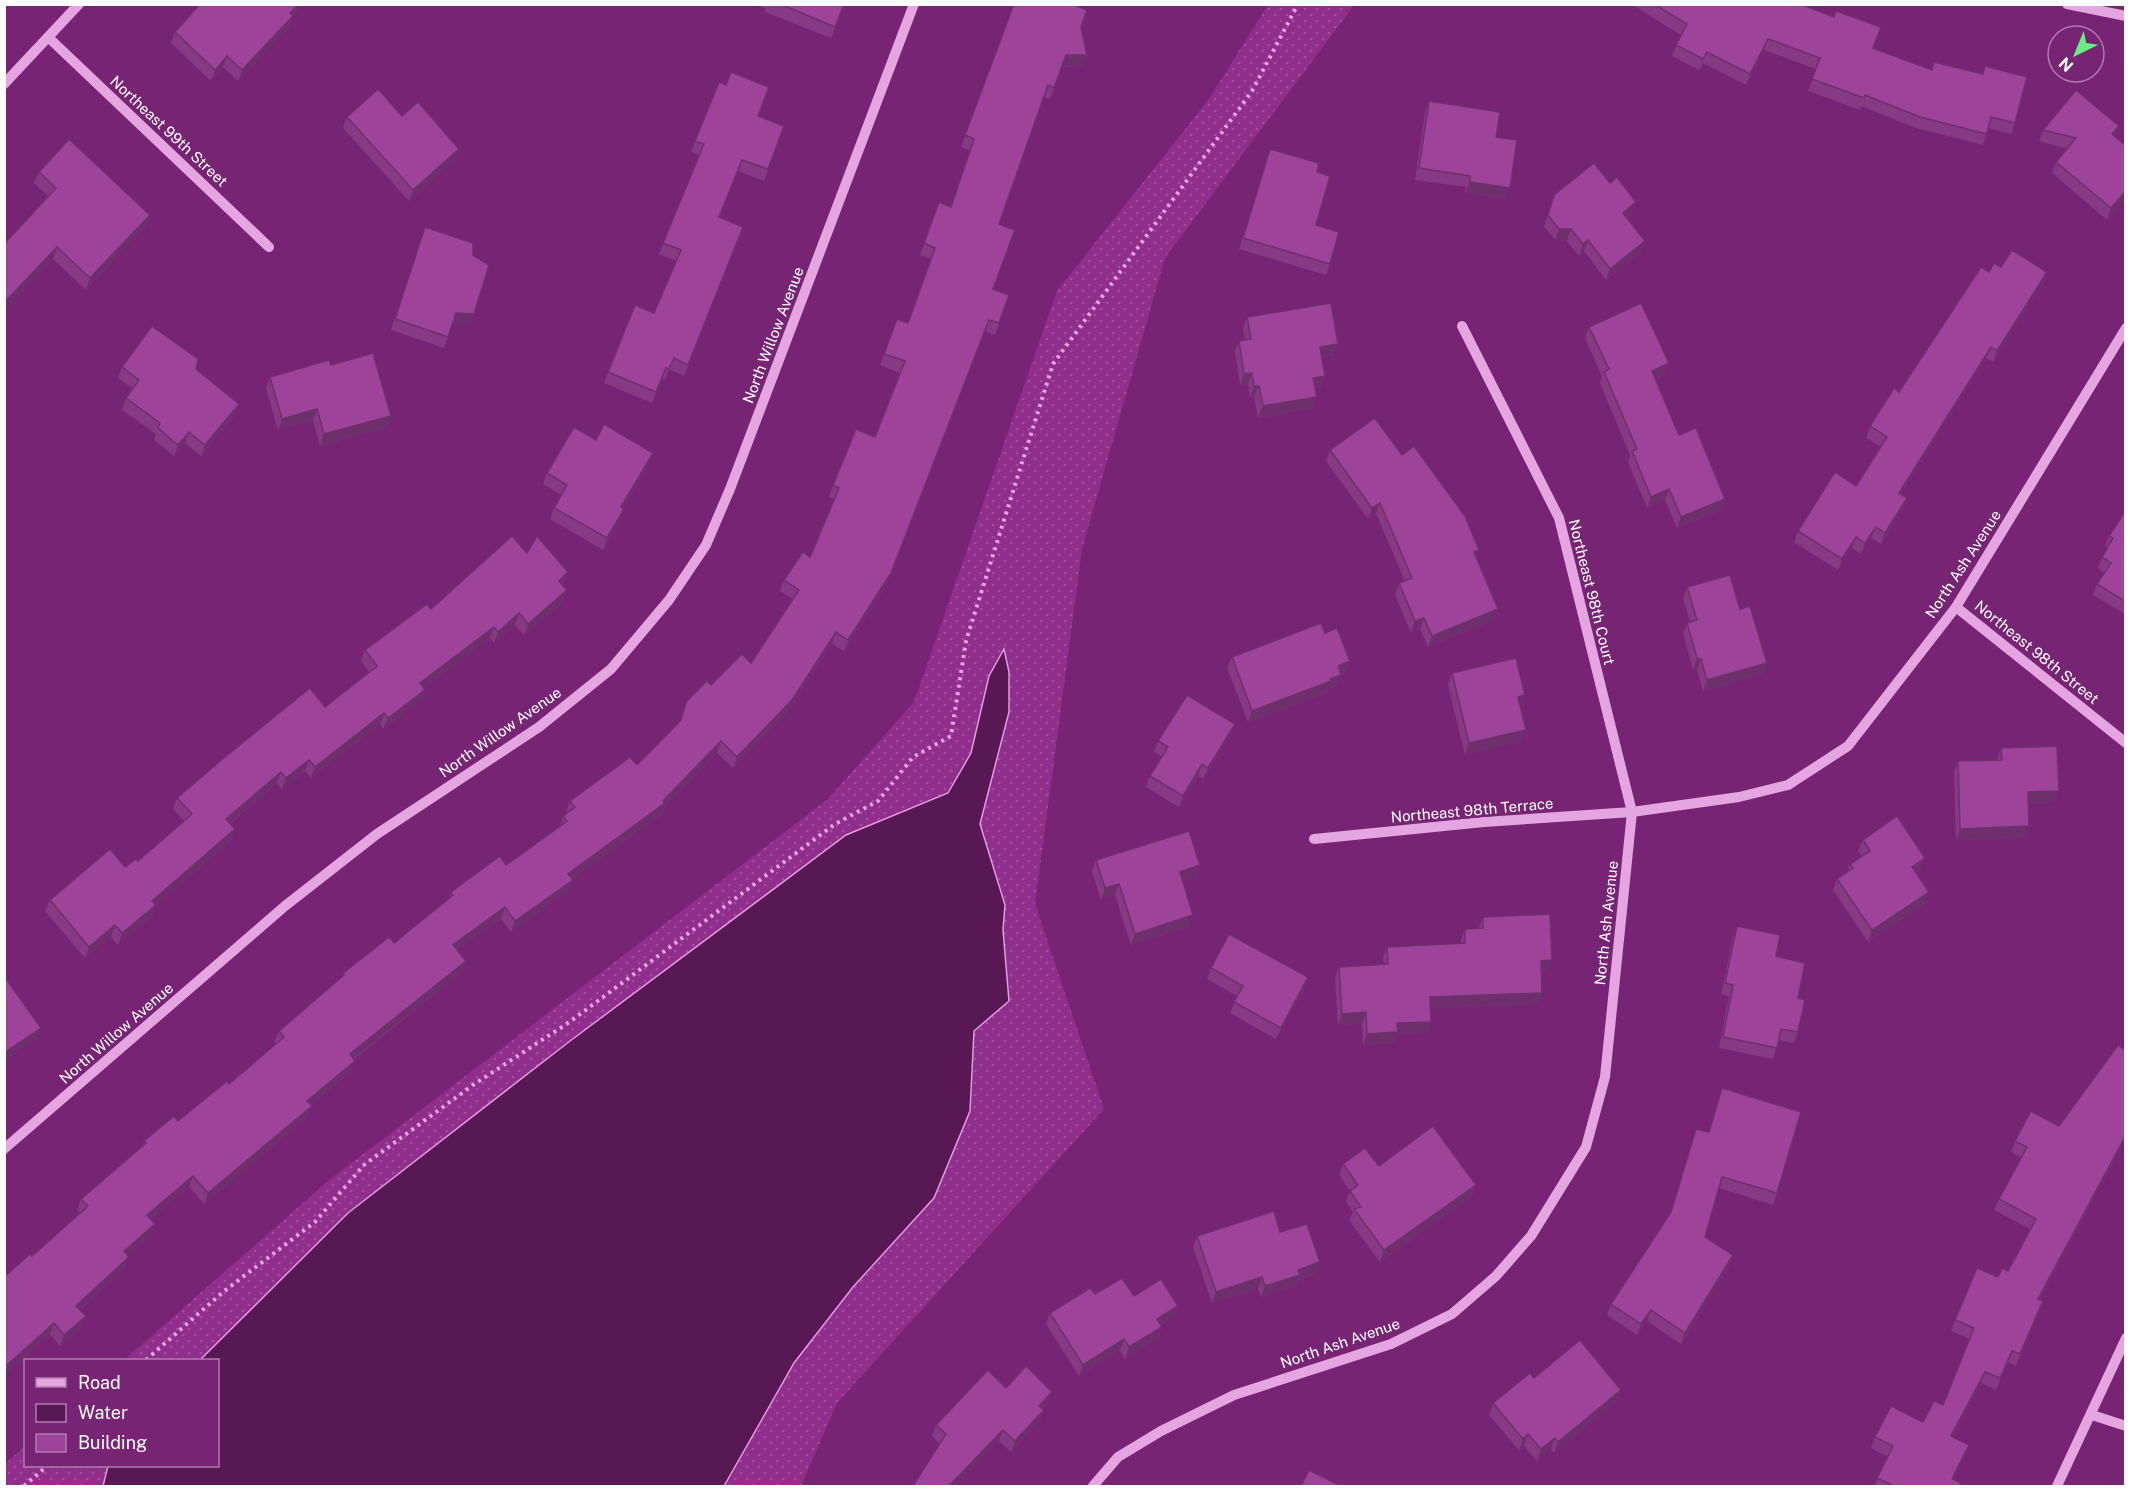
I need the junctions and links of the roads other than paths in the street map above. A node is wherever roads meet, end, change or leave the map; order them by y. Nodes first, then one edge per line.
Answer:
1 (79, 4) edge
2 (914, 4) edge
3 (2067, 4) edge
4 (2126, 16) edge
5 (49, 38) junction
6 (4, 84) edge
7 (269, 247) dead end
8 (1462, 326) dead end
9 (2126, 328) edge
10 (1956, 607) junction
11 (2126, 743) edge
12 (1632, 812) junction
13 (1314, 838) dead end
14 (4, 1149) edge
15 (2126, 1338) edge
16 (2092, 1415) junction
17 (2126, 1426) edge
18 (1094, 1486) edge
19 (2057, 1486) edge

1 - 5 street
2 - 14 street, North Willow Avenue
3 - 4 street
5 - 6 street
5 - 7 street, Northeast 99th Street
8 - 12 street, Northeast 98th Court
9 - 10 street, North Ash Avenue
10 - 11 street, Northeast 98th Street
10 - 12 street, North Ash Avenue
12 - 13 street, Northeast 98th Terrace
12 - 18 street, North Ash Avenue
15 - 16 street
16 - 17 street
16 - 19 street

